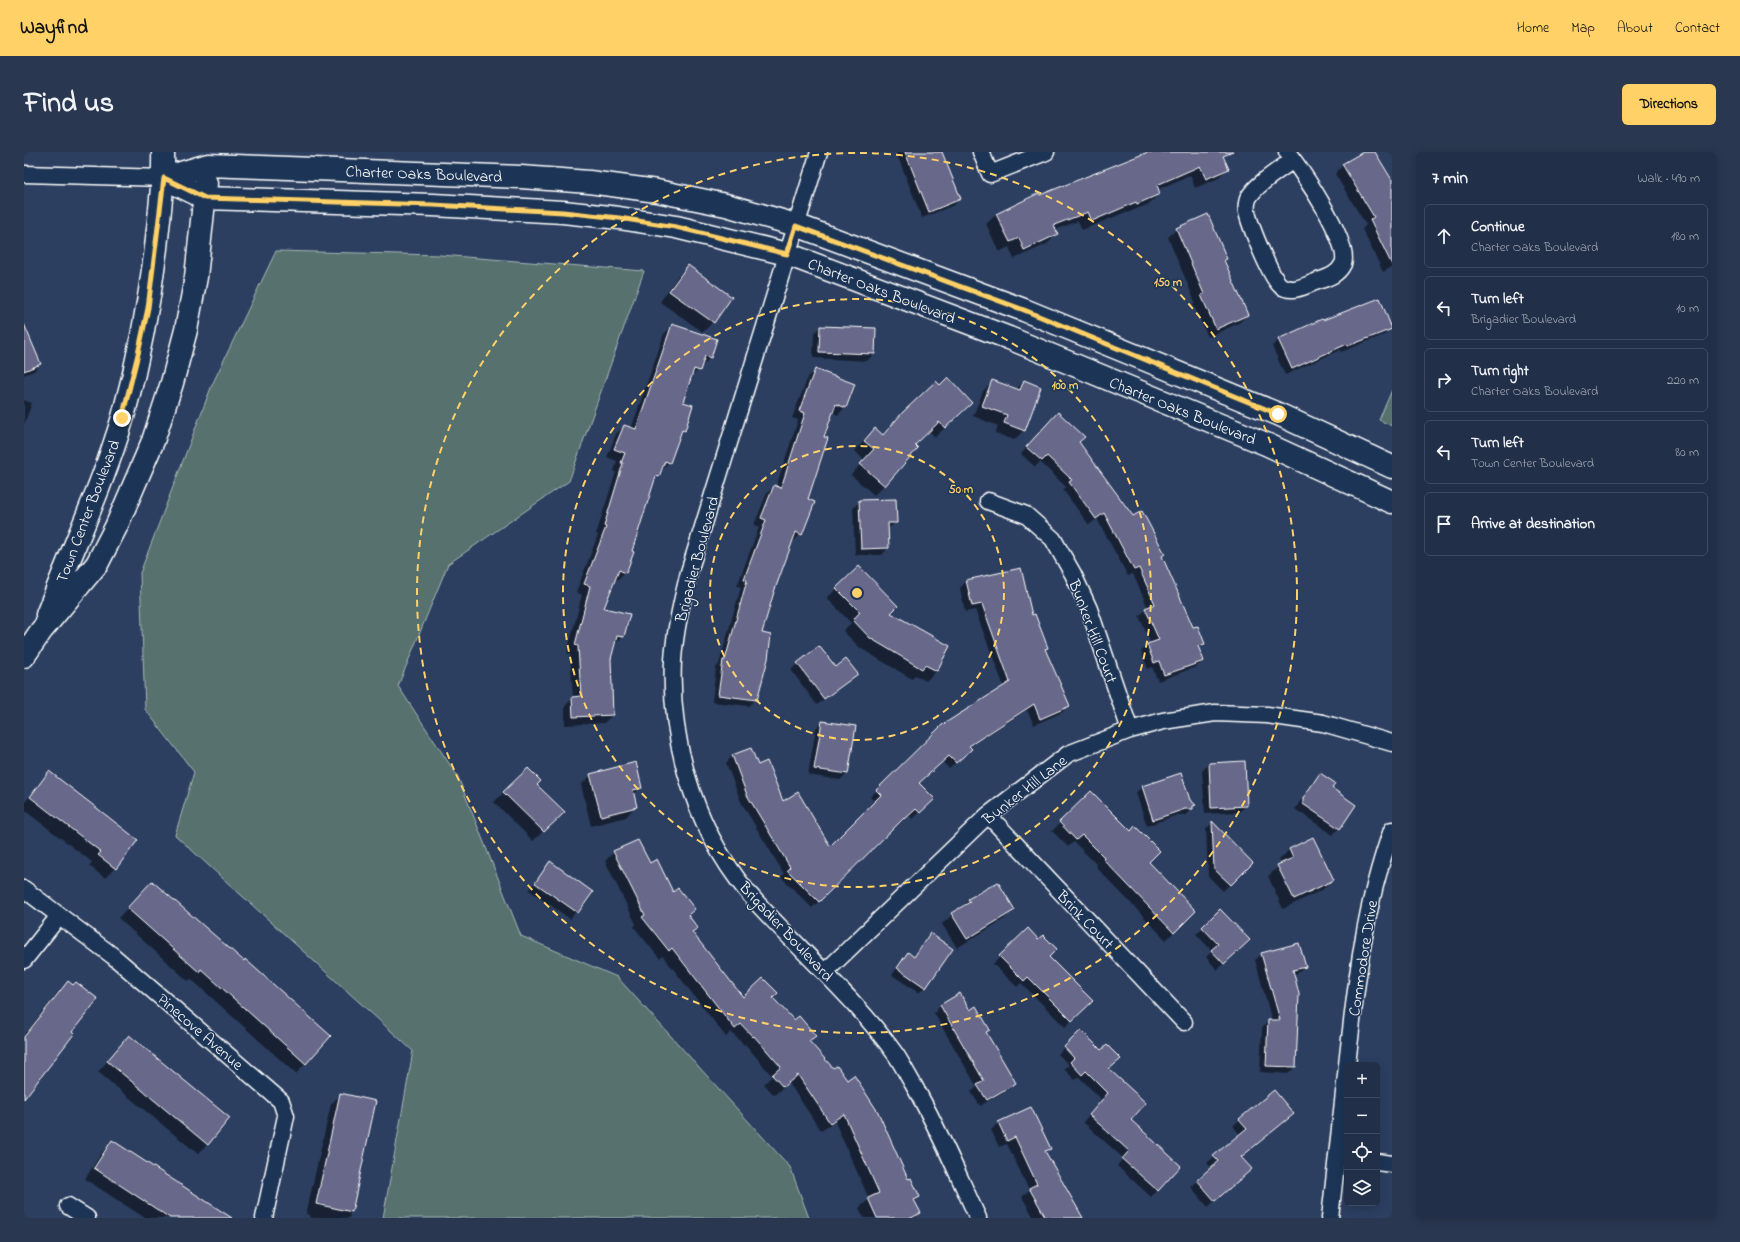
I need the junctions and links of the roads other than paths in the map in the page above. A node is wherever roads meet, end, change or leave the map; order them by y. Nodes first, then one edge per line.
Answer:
1 (162, 152) edge
2 (818, 152) edge
3 (981, 152) edge
4 (1046, 152) edge
5 (1290, 156) edge
6 (207, 159) edge
7 (24, 174) edge
8 (164, 178) junction
9 (205, 198) junction
10 (796, 226) junction
11 (787, 254) junction
12 (1392, 467) edge
13 (988, 501) dead end
14 (1392, 502) edge
15 (41, 631) junction
16 (24, 656) edge
17 (1130, 730) junction
18 (1392, 743) edge
19 (988, 815) junction
20 (1392, 830) edge
21 (24, 889) edge
22 (58, 916) junction
23 (24, 960) edge
24 (825, 972) junction
25 (1184, 1022) dead end
26 (1347, 1062) edge
27 (1345, 1098) edge
28 (1342, 1158) edge
29 (1380, 1162) edge
30 (1392, 1164) edge
31 (68, 1206) dead end
32 (87, 1218) edge
33 (264, 1218) edge
34 (978, 1218) edge
35 (1330, 1218) edge

1 - 8 street, Town Center Boulevard
2 - 10 street, Brigadier Boulevard
3 - 4 street
5 - 5 street
6 - 8 street, Charter Oaks Boulevard
6 - 9 street, Town Center Boulevard
6 - 10 street, Charter Oaks Boulevard
7 - 8 street
8 - 9 street, Charter Oaks Boulevard
8 - 15 street, Town Center Boulevard
9 - 11 street, Charter Oaks Boulevard
9 - 15 street, Town Center Boulevard
10 - 11 street, Brigadier Boulevard
10 - 12 street, Charter Oaks Boulevard
11 - 14 street, Charter Oaks Boulevard
11 - 24 street, Brigadier Boulevard
13 - 17 street, Bunker Hill Court
15 - 16 street, Town Center Boulevard
17 - 18 street, Bunker Hill Lane
17 - 19 street, Bunker Hill Lane
19 - 24 street, Bunker Hill Lane
19 - 25 street, Brink Court
20 - 26 street, Commodore Drive
21 - 22 street, Pinecove Avenue
22 - 23 street
22 - 33 street, Pinecove Avenue
24 - 34 street, Brigadier Boulevard
27 - 28 street, Commodore Drive
28 - 35 street, Commodore Drive
29 - 30 street
31 - 32 street

